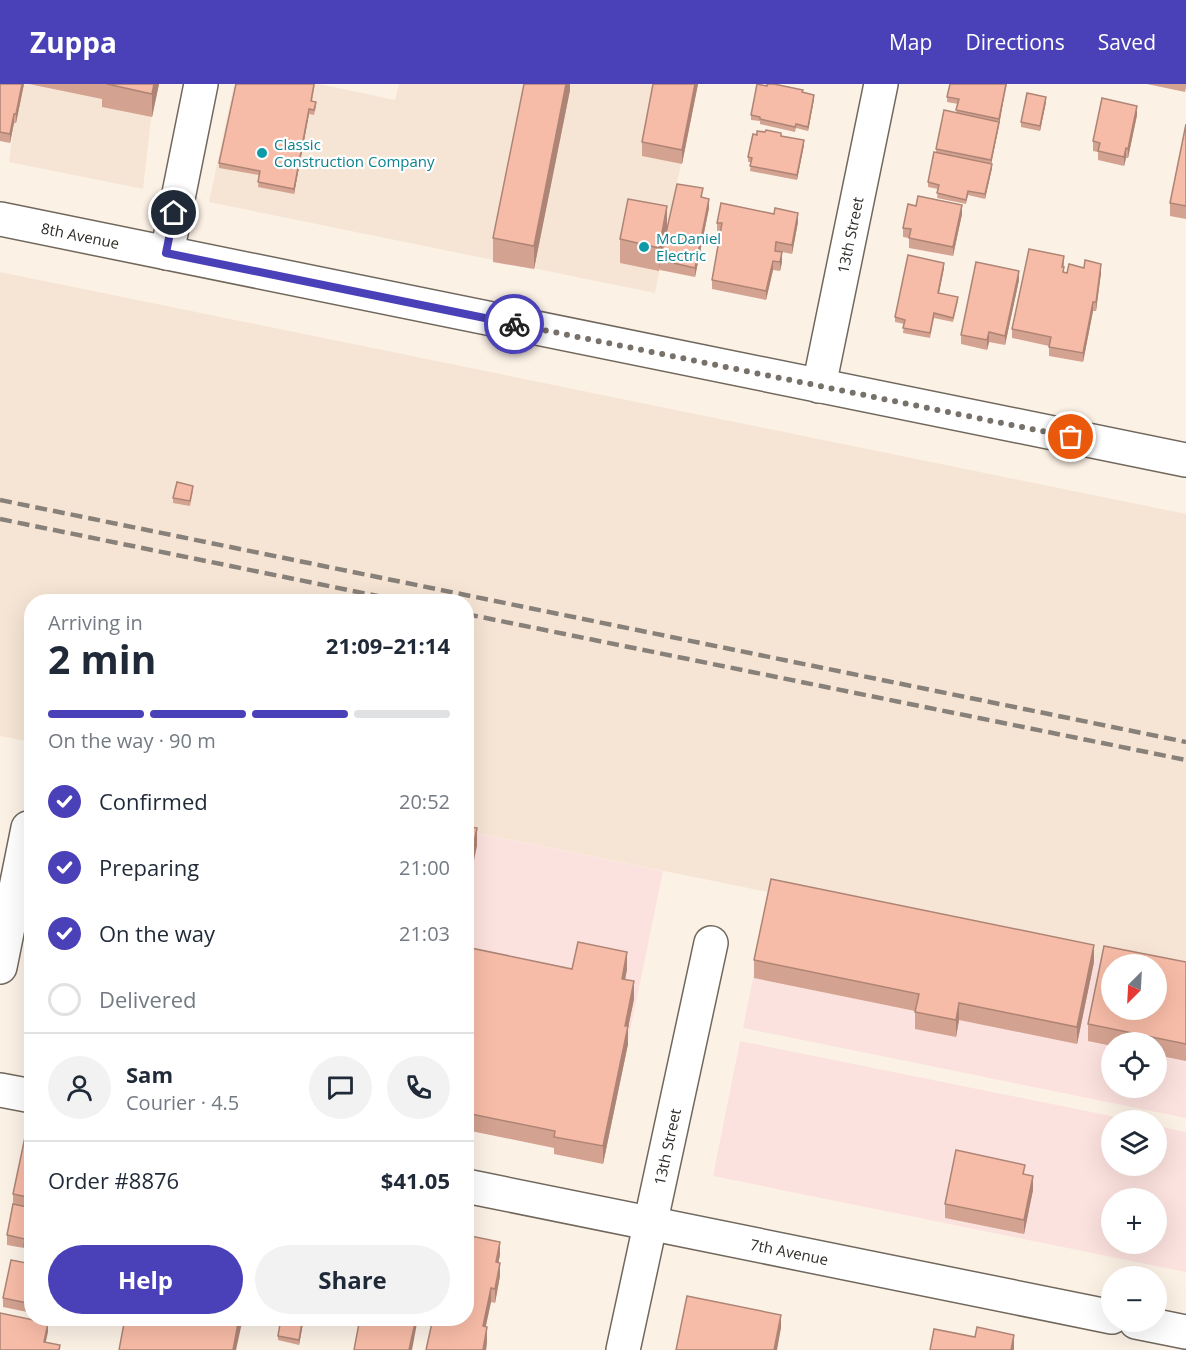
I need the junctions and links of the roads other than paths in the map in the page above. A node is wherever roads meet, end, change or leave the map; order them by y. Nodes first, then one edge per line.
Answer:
1 (201, 84) edge
2 (881, 84) edge
3 (0, 219) edge
4 (166, 253) junction
5 (819, 386) junction
6 (1186, 460) edge
7 (24, 848) edge
8 (711, 943) dead end
9 (0, 967) edge
10 (0, 1090) edge
11 (24, 1094) edge
12 (474, 1188) edge
13 (650, 1223) junction
14 (1101, 1315) edge
15 (1167, 1328) edge
16 (1186, 1332) edge
17 (623, 1350) edge

1 - 4 street
2 - 5 street, 13th Street
3 - 4 street, 8th Avenue
4 - 5 street, 8th Avenue
5 - 6 street, 8th Avenue
7 - 9 street
8 - 13 street, 13th Street
10 - 11 street
12 - 13 street, 7th Avenue
13 - 14 street, 7th Avenue
13 - 17 street, 13th Street
15 - 16 street

